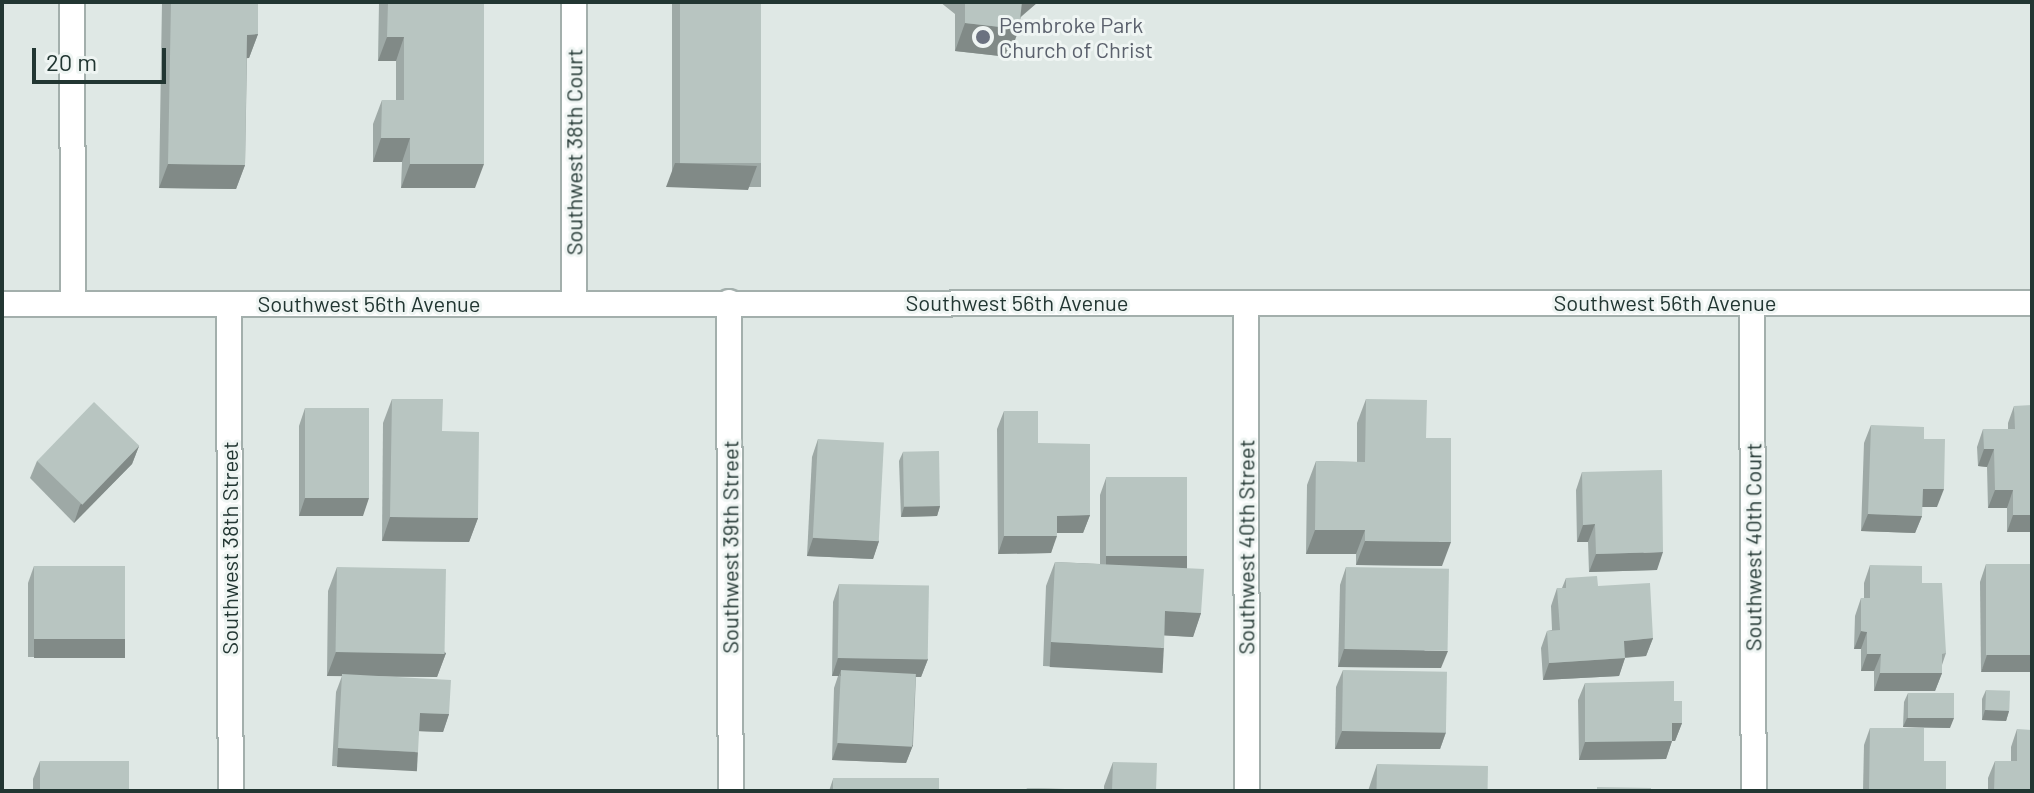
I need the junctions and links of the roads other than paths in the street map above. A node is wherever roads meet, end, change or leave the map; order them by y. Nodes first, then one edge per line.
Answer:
1 (72, 2) edge
2 (574, 2) edge
3 (729, 302) junction
4 (574, 303) junction
5 (1246, 303) junction
6 (1752, 303) junction
7 (2032, 303) edge
8 (2, 304) edge
9 (73, 304) junction
10 (229, 304) junction
11 (231, 791) edge
12 (731, 791) edge
13 (1247, 791) edge
14 (1754, 791) edge

1 - 9 street
2 - 4 street, Southwest 38th Court
3 - 4 street, Southwest 56th Avenue
3 - 5 street, Southwest 56th Avenue
3 - 12 street, Southwest 39th Street
4 - 10 street, Southwest 56th Avenue
5 - 6 street, Southwest 56th Avenue
5 - 13 street, Southwest 40th Street
6 - 7 street, Southwest 56th Avenue
6 - 14 street, Southwest 40th Court
8 - 9 street, Southwest 56th Avenue
9 - 10 street, Southwest 56th Avenue
10 - 11 street, Southwest 38th Street

